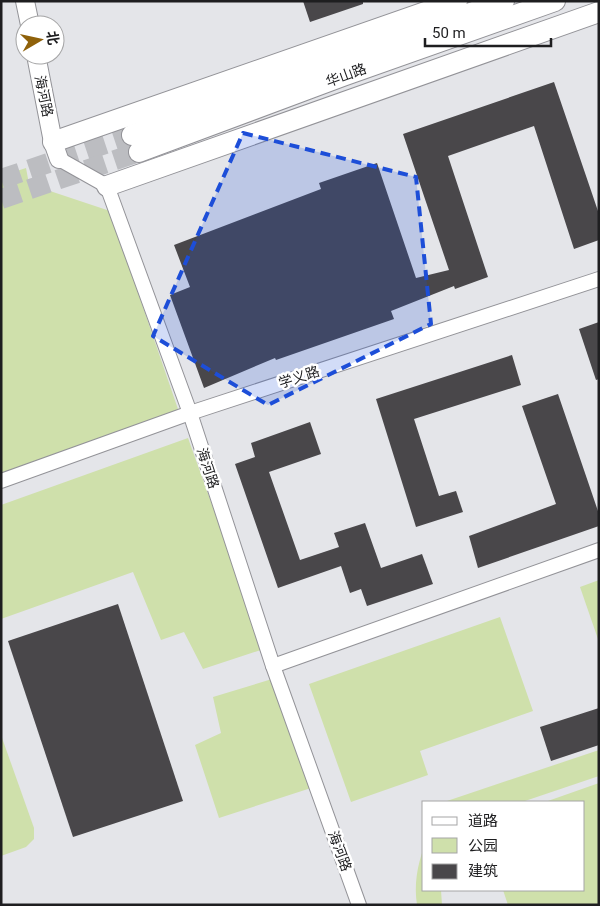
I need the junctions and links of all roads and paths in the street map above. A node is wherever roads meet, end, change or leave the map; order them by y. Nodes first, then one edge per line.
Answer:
1 (25, 1) edge
2 (458, 1) edge
3 (504, 1) edge
4 (554, 1) edge
5 (599, 12) edge
6 (28, 15) edge
7 (38, 65) edge
8 (56, 151) junction
9 (107, 186) junction
10 (599, 279) edge
11 (190, 413) junction
12 (1, 481) edge
13 (599, 550) edge
14 (273, 666) junction
15 (359, 905) edge

1 - 6 street
2 - 8 main road
3 - 4 main road, 华山路
5 - 9 main road
7 - 8 street, 海河路
8 - 9 street
9 - 11 street, 海河路
10 - 11 street, 学义路
11 - 12 street, 学义路
11 - 14 street, 海河路
13 - 14 street
14 - 15 street, 海河路

